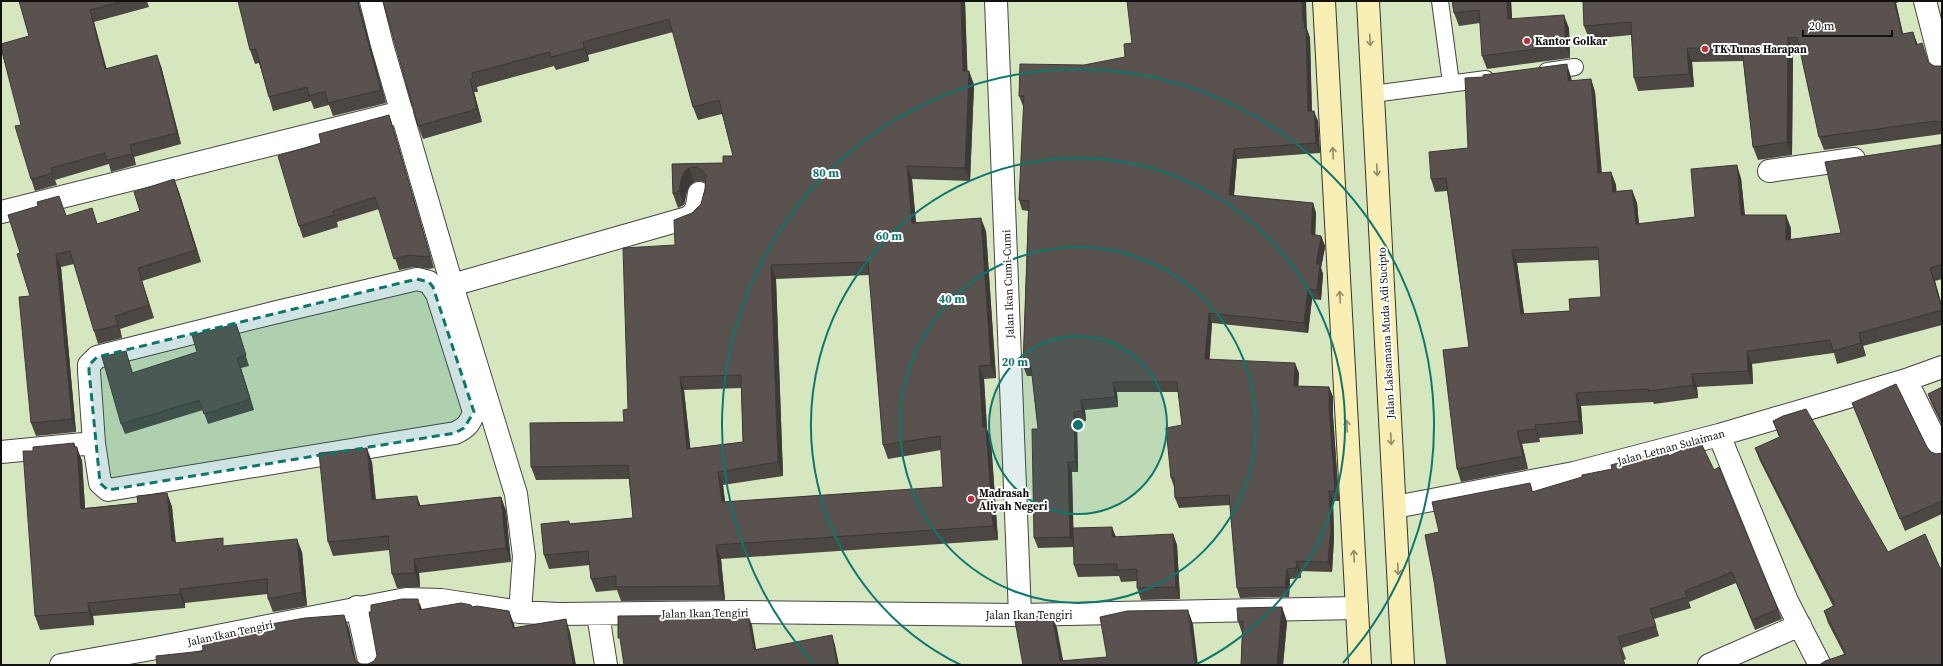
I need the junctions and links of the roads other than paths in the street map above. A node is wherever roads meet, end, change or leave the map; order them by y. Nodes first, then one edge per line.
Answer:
1 (371, 1) edge
2 (996, 1) edge
3 (1324, 1) edge
4 (1368, 1) edge
5 (1440, 1) edge
6 (1925, 1) edge
7 (1575, 67) dead end
8 (1942, 67) edge
9 (1528, 74) edge
10 (1497, 78) edge
11 (1451, 83) junction
12 (1373, 94) junction
13 (402, 112) junction
14 (1871, 156) edge
15 (1769, 171) dead end
16 (699, 193) dead end
17 (1, 212) edge
18 (452, 285) junction
19 (1942, 368) edge
20 (1906, 380) junction
21 (1719, 435) junction
22 (94, 443) junction
23 (1, 452) edge
24 (1942, 453) edge
25 (1395, 507) junction
26 (357, 607) junction
27 (1357, 608) junction
28 (520, 612) junction
29 (598, 614) junction
30 (1020, 615) junction
31 (1800, 625) junction
32 (151, 657) edge
33 (61, 665) edge
34 (370, 665) edge
35 (606, 665) edge
36 (1360, 665) edge
37 (1404, 665) edge
38 (1709, 665) edge
39 (1820, 665) edge

1 - 13 street
2 - 30 street, Jalan Ikan Cumi-Cumi
27 -> 3 main road
4 -> 12 main road, Jalan Laksamana Muda Adi Sucipto
5 - 11 lane
6 - 8 street
7 - 9 lane
10 - 11 lane
11 - 12 lane
12 -> 25 main road, Jalan Laksamana Muda Adi Sucipto
13 - 17 street
13 - 18 street
14 - 15 street
16 - 18 street
18 - 28 street
19 - 20 street, Jalan Letnan Sulaiman
20 - 21 street, Jalan Letnan Sulaiman
20 - 24 street
21 - 25 street, Jalan Letnan Sulaiman
21 - 31 street
22 - 22 street
22 - 23 street
25 -> 37 main road, Jalan Laksamana Muda Adi Sucipto
26 - 28 street, Jalan Ikan Tengiri
26 - 32 street, Jalan Ikan Tengiri
26 - 34 street
27 - 30 street, Jalan Ikan Tengiri
27 - 36 main road
28 - 29 street, Jalan Ikan Tengiri
29 - 30 street, Jalan Ikan Tengiri
29 - 35 street
31 - 38 street
31 - 39 street
32 - 33 street, Jalan Ikan Tengiri

